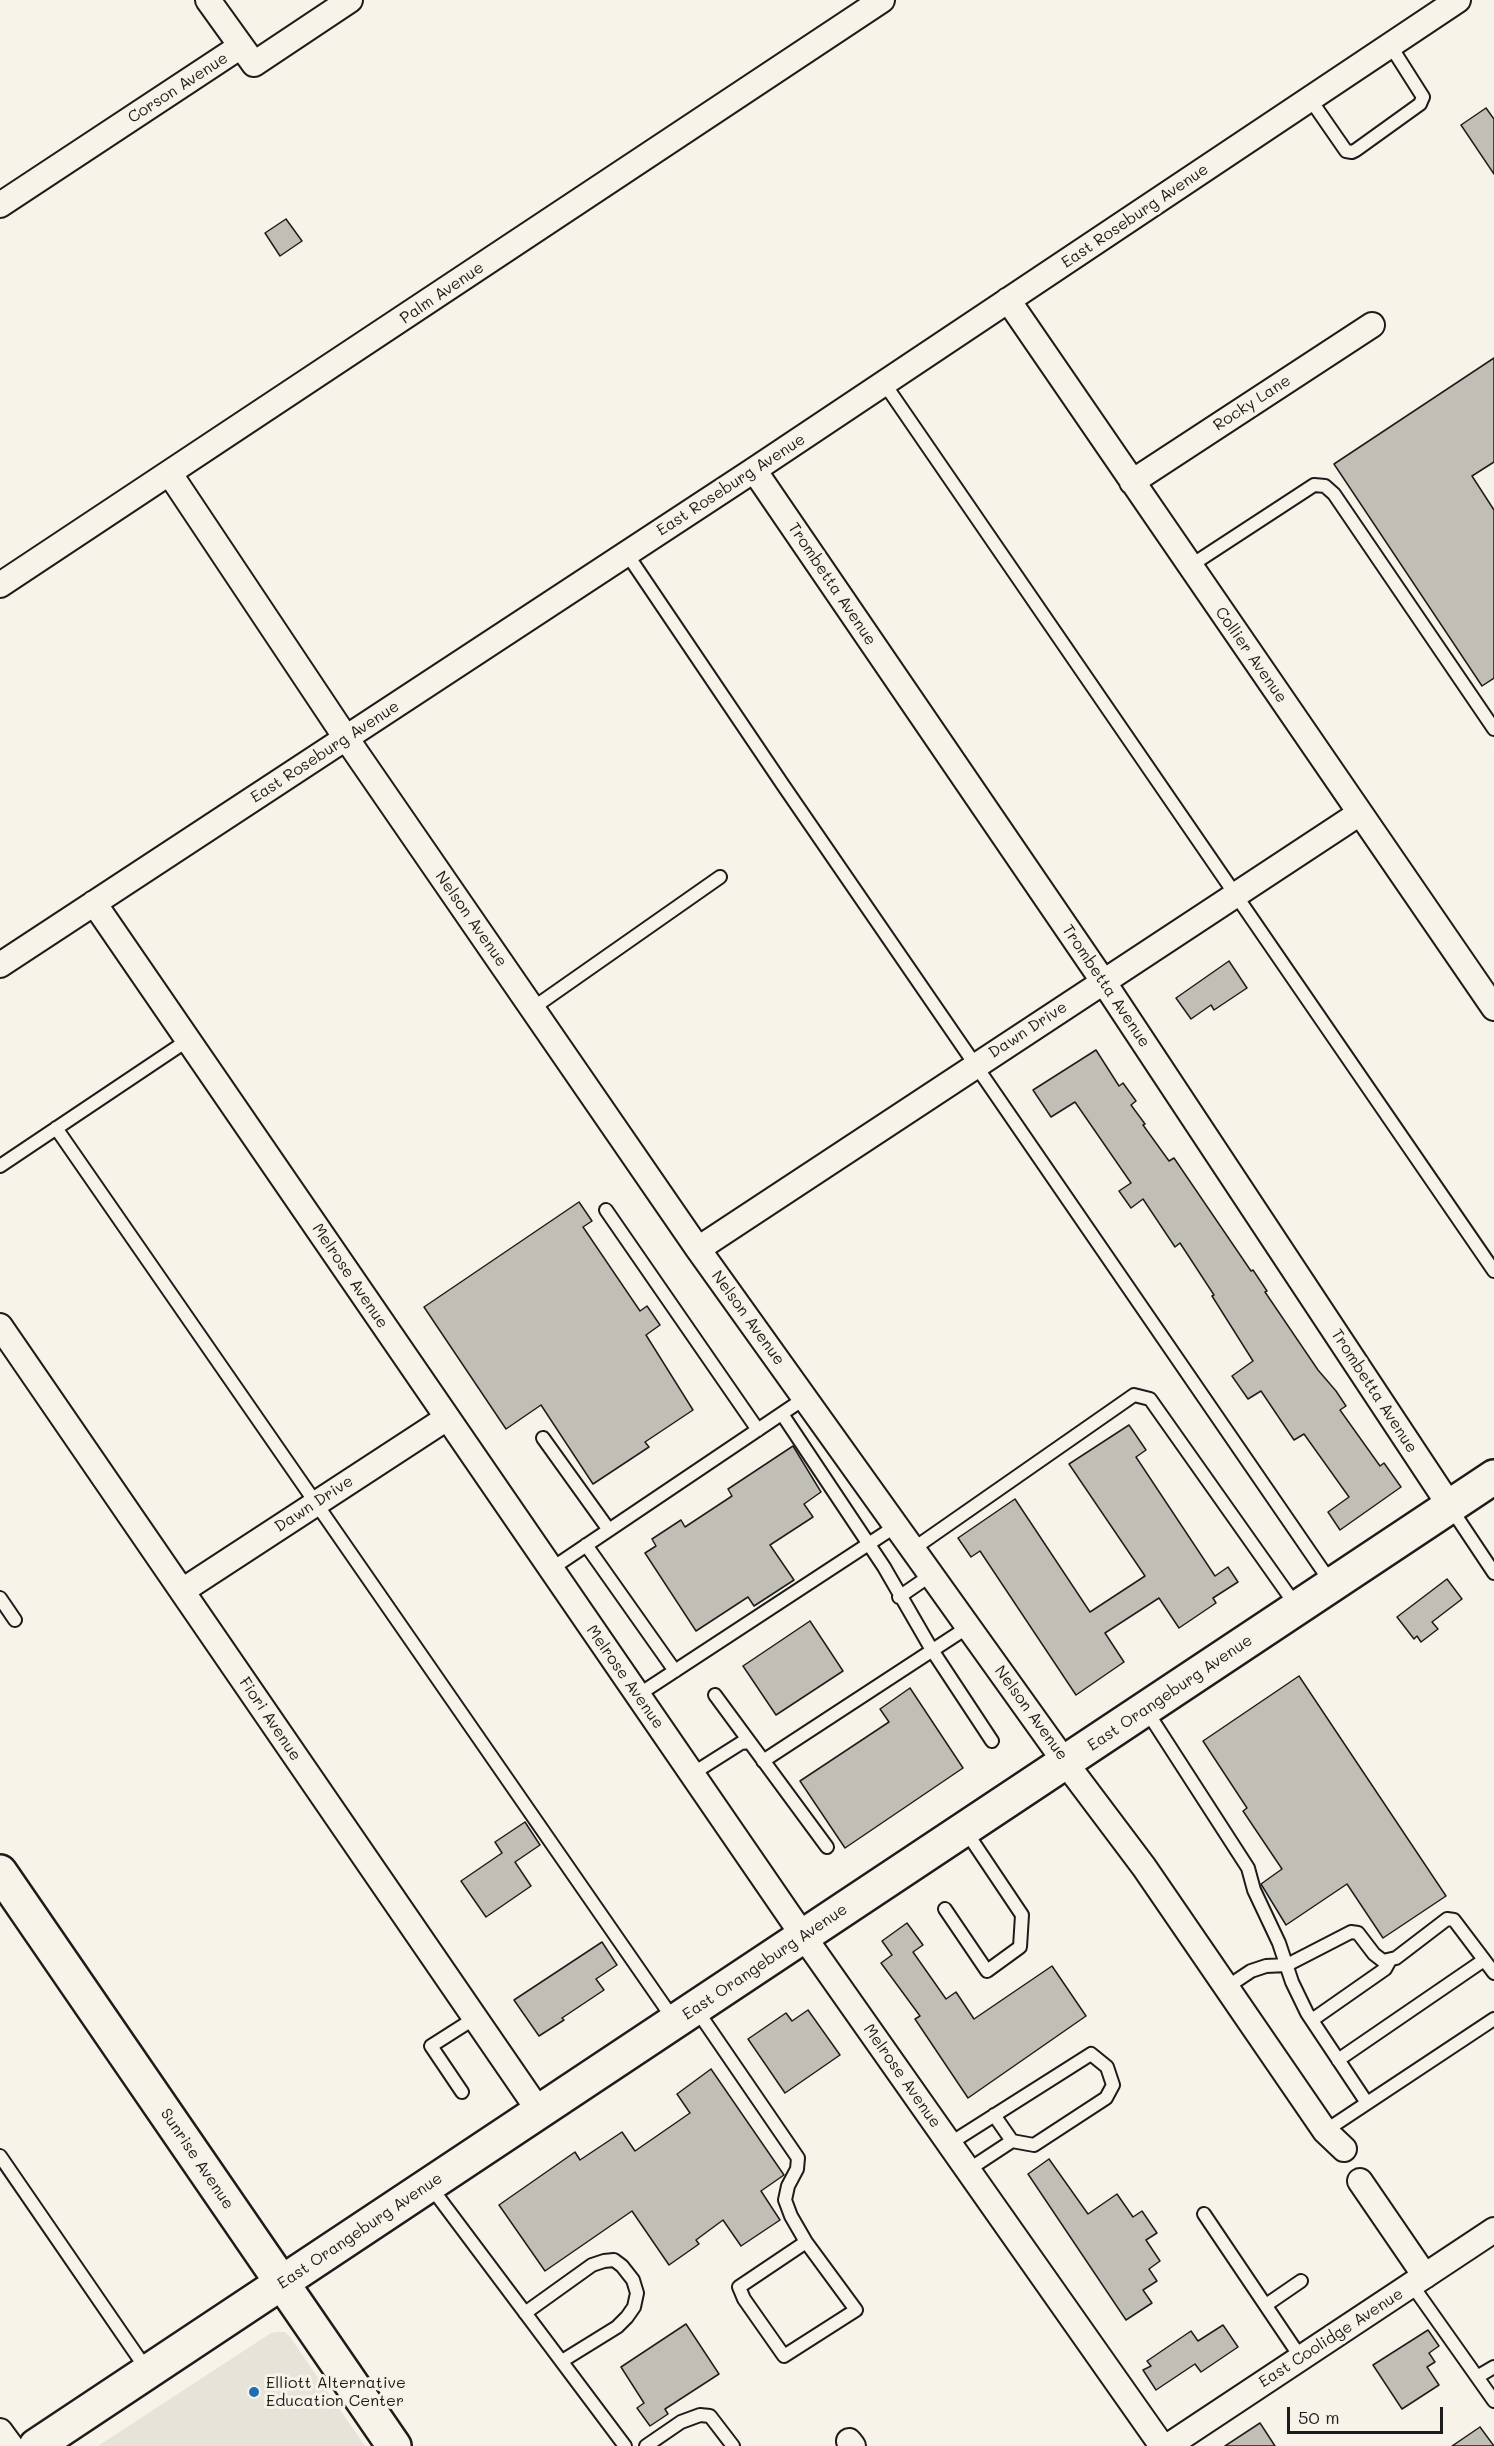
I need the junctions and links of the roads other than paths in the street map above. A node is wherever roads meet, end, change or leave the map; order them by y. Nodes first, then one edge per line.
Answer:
1 (208, 0) edge
2 (350, 0) edge
3 (882, 0) edge
4 (1458, 0) edge
5 (850, 9) edge
6 (1390, 45) junction
7 (241, 46) junction
8 (1310, 99) junction
9 (0, 205) edge
10 (1008, 300) junction
11 (1372, 325) dead end
12 (884, 383) junction
13 (754, 470) junction
14 (170, 474) junction
15 (1132, 482) junction
16 (627, 554) junction
17 (1190, 566) junction
18 (0, 585) edge
19 (1494, 729) edge
20 (346, 738) junction
21 (1360, 813) junction
22 (720, 877) dead end
23 (1234, 895) junction
24 (94, 903) junction
25 (0, 965) edge
26 (1103, 981) junction
27 (532, 1008) junction
28 (1494, 1008) edge
29 (188, 1040) junction
30 (977, 1064) junction
31 (56, 1128) junction
32 (0, 1166) edge
33 (606, 1210) dead end
34 (698, 1249) junction
35 (1494, 1271) edge
36 (0, 1326) edge
37 (805, 1398) junction
38 (782, 1414) junction
39 (447, 1418) junction
40 (758, 1430) junction
41 (543, 1438) dead end
42 (1494, 1477) edge
43 (317, 1503) junction
44 (1450, 1506) junction
45 (897, 1526) junction
46 (609, 1530) junction
47 (586, 1545) junction
48 (868, 1545) junction
49 (913, 1549) junction
50 (550, 1569) junction
51 (1494, 1573) edge
52 (932, 1575) junction
53 (1332, 1585) junction
54 (182, 1591) junction
55 (899, 1597) junction
56 (0, 1598) edge
57 (1298, 1608) junction
58 (15, 1620) dead end
59 (969, 1627) junction
60 (932, 1650) junction
61 (675, 1671) junction
62 (638, 1695) junction
63 (715, 1695) dead end
64 (1145, 1709) junction
65 (992, 1741) dead end
66 (749, 1742) junction
67 (763, 1761) junction
68 (1065, 1762) junction
69 (692, 1774) junction
70 (965, 1829) junction
71 (827, 1847) dead end
72 (0, 1872) edge
73 (945, 1910) dead end
74 (804, 1937) junction
75 (1390, 1960) junction
76 (1484, 1960) junction
77 (1287, 1965) junction
78 (1494, 1973) edge
79 (1227, 1988) junction
80 (685, 2015) junction
81 (475, 2018) junction
82 (1494, 2019) edge
83 (1312, 2020) junction
84 (1338, 2060) junction
85 (462, 2092) dead end
86 (1367, 2103) junction
87 (539, 2111) junction
88 (994, 2115) junction
89 (1325, 2131) junction
90 (1012, 2141) junction
91 (949, 2144) junction
92 (1344, 2149) dead end
93 (0, 2156) edge
94 (968, 2170) junction
95 (1360, 2181) dead end
96 (429, 2185) junction
97 (1204, 2214) dead end
98 (1494, 2230) edge
99 (806, 2242) junction
100 (1301, 2281) dead end
101 (1418, 2281) junction
102 (282, 2283) junction
103 (1266, 2305) junction
104 (525, 2313) junction
105 (1301, 2358) junction
106 (562, 2361) junction
107 (1494, 2367) edge
108 (148, 2372) junction
109 (1477, 2377) junction
110 (1494, 2401) edge
111 (0, 2431) edge
112 (10, 2446) edge
113 (36, 2446) edge
114 (394, 2446) edge
115 (625, 2446) edge
116 (646, 2446) edge
117 (733, 2446) edge
118 (1162, 2446) edge
119 (1168, 2446) edge

1 - 7 street
2 - 7 street, Corson Avenue
3 - 5 street, Palm Avenue
4 - 6 street, East Roseburg Avenue
5 - 14 street, Palm Avenue
6 - 8 street, East Roseburg Avenue
6 - 8 lane
7 - 9 street, Corson Avenue
8 - 10 street, East Roseburg Avenue
10 - 12 street, East Roseburg Avenue
10 - 15 street, Collier Avenue
11 - 15 street, Rocky Lane
12 - 13 street, East Roseburg Avenue
12 - 23 lane
13 - 16 street, East Roseburg Avenue
13 - 26 street, Trombetta Avenue
14 - 18 street, Palm Avenue
14 - 20 street, Nelson Avenue
15 - 17 street, Collier Avenue
16 - 20 street, East Roseburg Avenue
16 - 30 lane
17 - 19 lane
17 - 21 street, Collier Avenue
20 - 24 street, East Roseburg Avenue
20 - 27 street, Nelson Avenue
21 - 23 street, Dawn Drive
21 - 28 street, Collier Avenue
22 - 27 lane
23 - 26 street, Dawn Drive
23 - 35 lane
24 - 25 street, East Roseburg Avenue
24 - 29 street, Melrose Avenue
26 - 30 street, Dawn Drive
26 - 44 street, Trombetta Avenue
27 - 34 street, Nelson Avenue
29 - 31 lane
29 - 39 street, Melrose Avenue
30 - 34 street, Dawn Drive
30 - 53 lane
31 - 32 lane
31 - 43 lane
33 - 40 lane
34 - 37 street, Nelson Avenue
36 - 54 street, Fiori Avenue
37 - 38 lane
37 - 45 street, Nelson Avenue
38 - 40 lane
38 - 48 lane
39 - 43 street, Dawn Drive
39 - 50 street, Melrose Avenue
40 - 46 lane
41 - 46 lane
42 - 44 street, East Orangeburg Avenue
43 - 54 street, Dawn Drive
43 - 80 lane
44 - 51 lane
44 - 53 street, East Orangeburg Avenue
45 - 48 lane
45 - 49 street, Nelson Avenue
46 - 47 lane
47 - 50 lane
47 - 61 lane
48 - 55 lane
48 - 61 lane
49 - 52 street, Nelson Avenue
49 - 57 lane
50 - 62 street, Melrose Avenue
52 - 55 lane
52 - 59 street, Nelson Avenue
53 - 57 street, East Orangeburg Avenue
54 - 81 street, Fiori Avenue
55 - 60 lane
56 - 58 lane
57 - 64 street, East Orangeburg Avenue
59 - 60 lane
59 - 68 street, Nelson Avenue
60 - 65 lane
60 - 67 lane
61 - 62 lane
62 - 69 street, Melrose Avenue
63 - 66 lane
64 - 68 street, East Orangeburg Avenue
64 - 77 lane
66 - 67 lane
66 - 69 lane
67 - 71 lane
68 - 70 street, East Orangeburg Avenue
68 - 79 street, Nelson Avenue
69 - 74 street, Melrose Avenue
70 - 73 lane
70 - 74 street, East Orangeburg Avenue
72 - 102 street, Sunrise Avenue
74 - 80 street, East Orangeburg Avenue
74 - 91 street, Melrose Avenue
75 - 76 lane
75 - 77 lane
75 - 83 lane
76 - 78 lane
76 - 84 lane
77 - 79 lane
77 - 83 lane
79 - 89 street, Nelson Avenue
80 - 87 street, East Orangeburg Avenue
80 - 99 lane
81 - 85 lane
81 - 87 street, Fiori Avenue
82 - 86 lane
83 - 84 lane
84 - 86 lane
86 - 89 lane
87 - 96 street, East Orangeburg Avenue
88 - 90 lane
88 - 90 lane
88 - 91 lane
89 - 92 street, Nelson Avenue
90 - 94 lane
91 - 94 street, Melrose Avenue
93 - 108 lane
94 - 118 street, Melrose Avenue
95 - 101 street
96 - 102 street, East Orangeburg Avenue
96 - 104 lane
97 - 103 lane
98 - 101 street, East Coolidge Avenue
99 - 99 lane
100 - 103 lane
101 - 105 street, East Coolidge Avenue
101 - 109 lane
102 - 108 street, East Orangeburg Avenue
102 - 114 street, Sunrise Avenue
103 - 105 lane
104 - 106 lane
104 - 106 lane
105 - 119 street, East Coolidge Avenue
106 - 115 lane
107 - 109 lane
108 - 113 street, East Orangeburg Avenue
109 - 110 lane
111 - 112 street
116 - 117 lane

